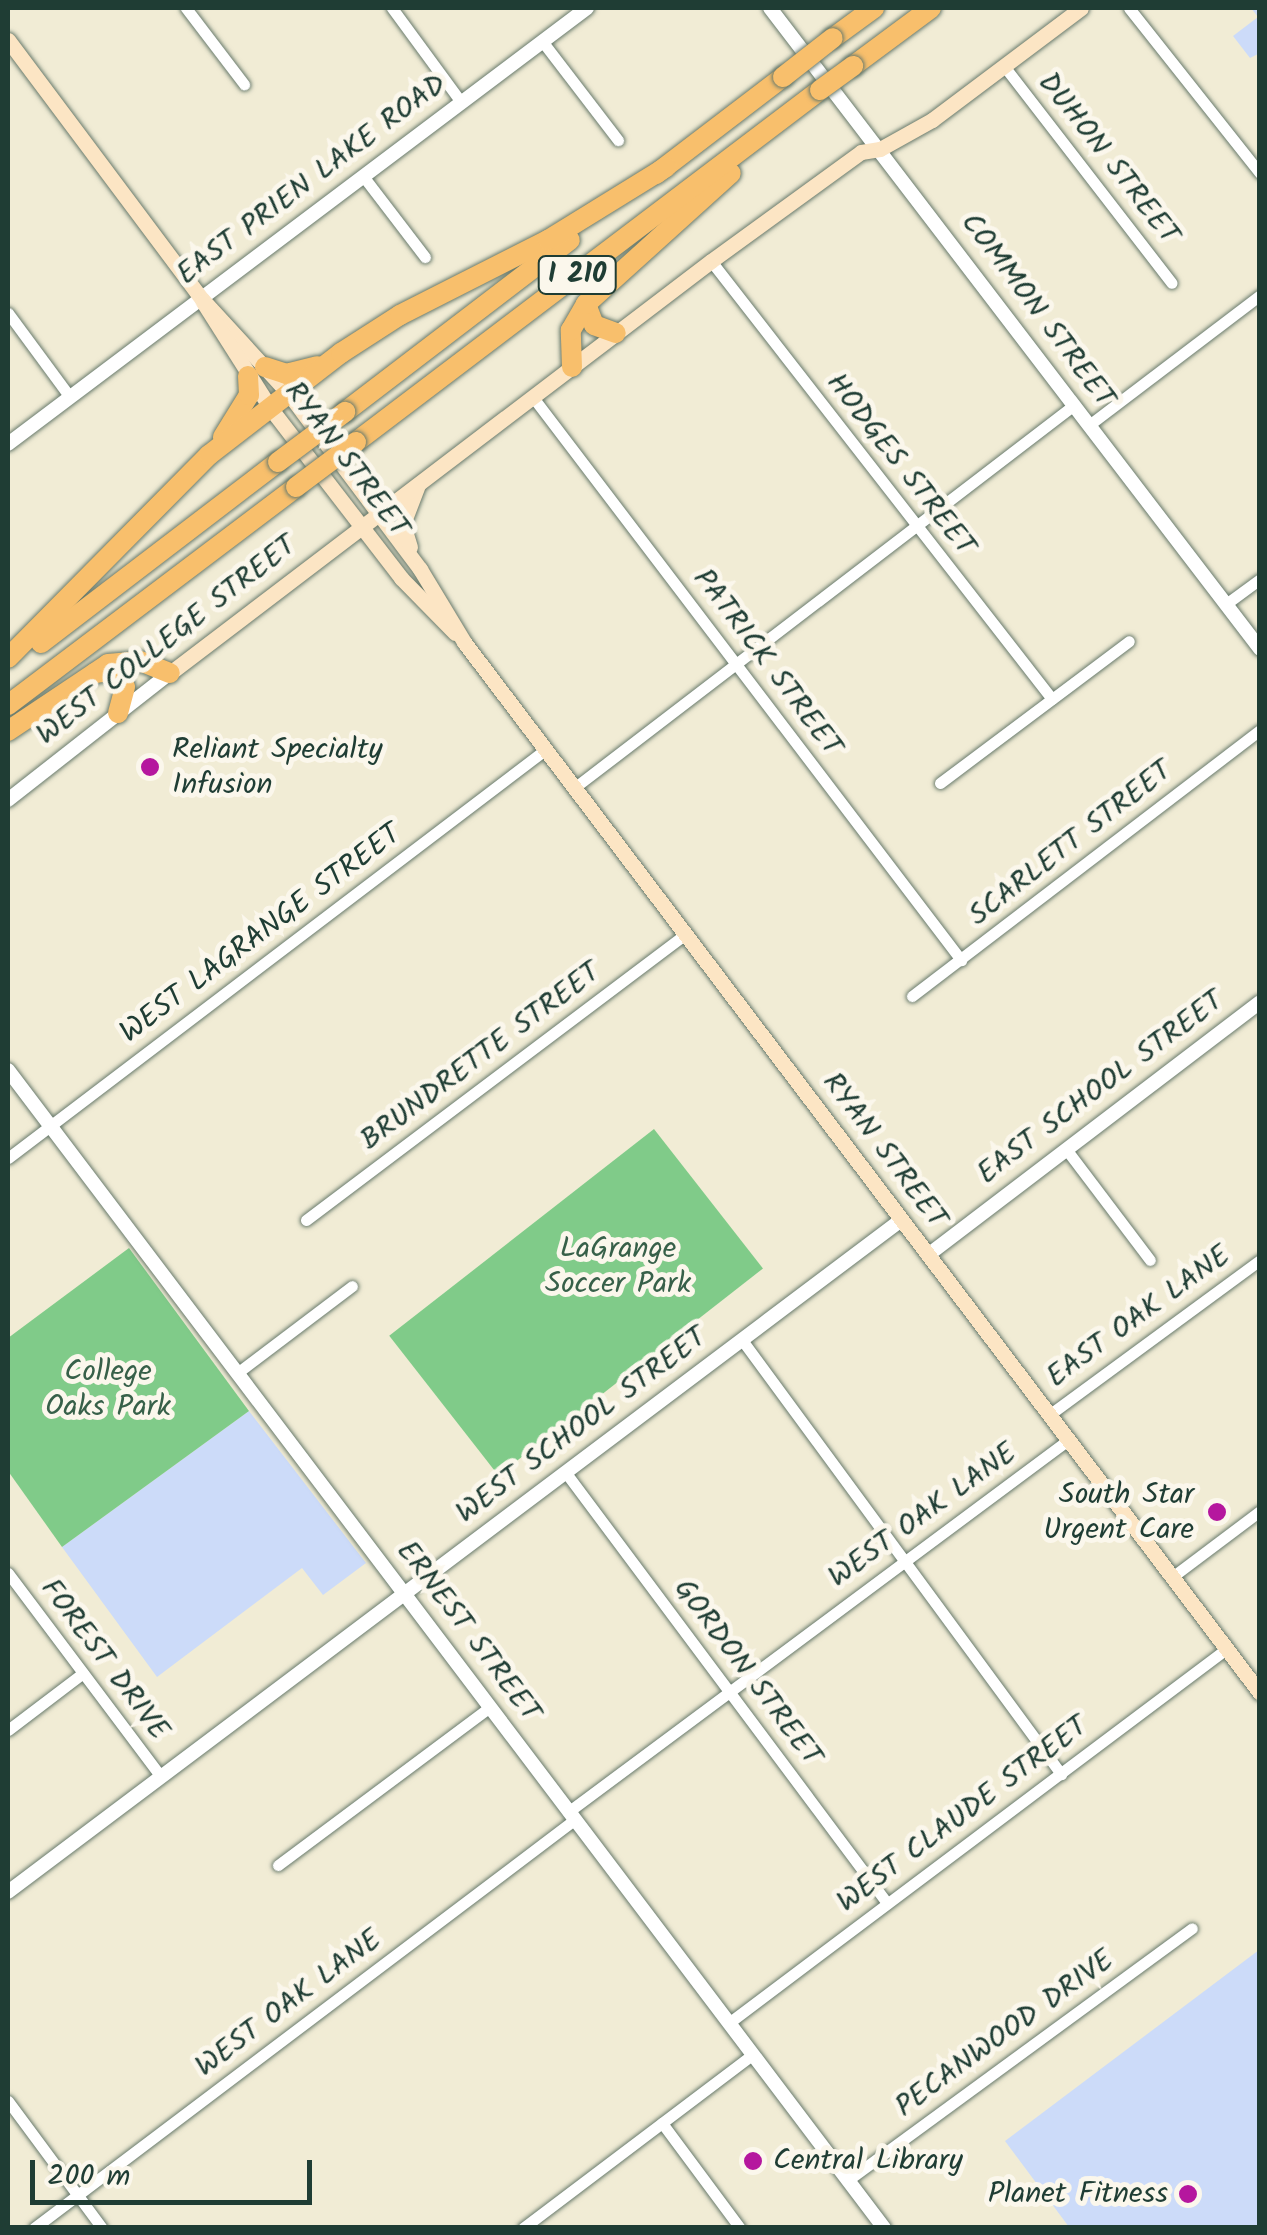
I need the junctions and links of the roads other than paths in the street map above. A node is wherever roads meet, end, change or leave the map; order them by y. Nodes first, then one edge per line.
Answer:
1 (186, 8) edge
2 (392, 8) edge
3 (584, 8) edge
4 (770, 8) edge
5 (874, 8) edge
6 (931, 8) edge
7 (1081, 8) edge
8 (1129, 8) edge
9 (8, 40) edge
10 (542, 41) junction
11 (1004, 66) junction
12 (244, 84) dead end
13 (461, 102) junction
14 (800, 105) junction
15 (618, 140) dead end
16 (880, 149) junction
17 (666, 167) junction
18 (1260, 173) edge
19 (363, 176) junction
20 (425, 257) dead end
21 (711, 262) junction
22 (1172, 282) dead end
23 (1260, 294) edge
24 (202, 299) junction
25 (586, 304) junction
26 (8, 313) edge
27 (616, 333) junction
28 (341, 353) junction
29 (572, 367) junction
30 (257, 372) junction
31 (288, 394) junction
32 (532, 396) junction
33 (70, 397) junction
34 (1074, 405) junction
35 (271, 409) junction
36 (1089, 424) junction
37 (8, 444) edge
38 (200, 464) junction
39 (421, 480) junction
40 (378, 512) junction
41 (361, 525) junction
42 (916, 527) junction
43 (420, 568) junction
44 (1260, 579) edge
45 (1226, 604) junction
46 (1129, 641) dead end
47 (464, 642) junction
48 (1260, 649) edge
49 (8, 658) edge
50 (736, 664) junction
51 (8, 668) edge
52 (93, 673) junction
53 (170, 673) junction
54 (1052, 699) junction
55 (8, 704) edge
56 (118, 713) junction
57 (1260, 730) edge
58 (8, 731) edge
59 (546, 750) junction
60 (940, 783) dead end
61 (574, 788) junction
62 (8, 800) edge
63 (685, 934) junction
64 (961, 960) junction
65 (912, 996) dead end
66 (1260, 1002) edge
67 (8, 1070) edge
68 (50, 1126) junction
69 (1066, 1149) junction
70 (8, 1158) edge
71 (306, 1220) dead end
72 (902, 1220) junction
73 (928, 1255) junction
74 (1150, 1260) dead end
75 (1260, 1260) edge
76 (352, 1286) dead end
77 (742, 1340) junction
78 (237, 1374) junction
79 (1049, 1414) junction
80 (1068, 1440) junction
81 (566, 1473) junction
82 (1260, 1511) edge
83 (904, 1560) junction
84 (8, 1573) edge
85 (1172, 1577) junction
86 (404, 1594) junction
87 (1226, 1649) junction
88 (83, 1673) junction
89 (730, 1691) junction
90 (1260, 1693) edge
91 (490, 1707) junction
92 (8, 1730) edge
93 (1061, 1774) junction
94 (161, 1776) junction
95 (571, 1816) junction
96 (278, 1865) dead end
97 (8, 1892) edge
98 (887, 1903) junction
99 (1192, 1928) dead end
100 (730, 2022) junction
101 (753, 2054) junction
102 (8, 2101) edge
103 (662, 2123) junction
104 (848, 2180) junction
105 (78, 2194) junction
106 (34, 2228) edge
107 (102, 2228) edge
108 (523, 2228) edge
109 (740, 2228) edge
110 (884, 2228) edge

1 - 12 street
2 - 13 street
3 - 10 street, EAST PRIEN LAKE ROAD
4 - 16 street, COMMON STREET
5 - 17 highway, I 210, bridge
6 - 14 highway, I 210, bridge
7 - 11 main road, WEST COLLEGE STREET
8 - 18 street
9 - 24 main road, RYAN STREET
10 - 13 street, EAST PRIEN LAKE ROAD
10 - 15 street
11 - 16 main road, WEST COLLEGE STREET
11 - 22 street, DUHON STREET
13 - 19 street, EAST PRIEN LAKE ROAD
14 - 25 highway
14 - 55 highway, I 210, bridge
16 - 21 main road, WEST COLLEGE STREET
16 - 34 street, COMMON STREET
17 - 28 highway
17 - 51 highway, I 210, bridge
19 - 20 street
19 - 24 street, EAST PRIEN LAKE ROAD
21 - 27 main road, WEST COLLEGE STREET
21 - 42 street, HODGES STREET
23 - 36 street
24 - 30 main road, RYAN STREET
24 - 33 street, EAST PRIEN LAKE ROAD
25 - 27 highway
25 - 29 highway
26 - 33 street
27 - 29 main road, WEST COLLEGE STREET
28 - 30 highway
28 - 31 highway
29 - 32 main road, WEST COLLEGE STREET
30 - 31 main road, RYAN STREET
30 - 35 main road, RYAN STREET
30 - 38 highway
31 - 35 highway
31 - 40 main road, RYAN STREET
32 - 39 main road, WEST COLLEGE STREET
32 - 50 street, PATRICK STREET
33 - 37 street, EAST PRIEN LAKE ROAD
34 - 36 street, COMMON STREET
34 - 42 street
35 - 38 highway
35 - 41 main road, RYAN STREET
36 - 45 street, COMMON STREET
38 - 49 highway
39 - 40 main road, WEST COLLEGE STREET
39 - 43 main road
40 - 41 main road, WEST COLLEGE STREET
40 - 43 main road, RYAN STREET
41 - 47 main road, RYAN STREET
41 - 53 main road, WEST COLLEGE STREET
42 - 50 street
42 - 54 street, HODGES STREET
43 - 47 main road, RYAN STREET
44 - 45 street
45 - 48 street, COMMON STREET
46 - 54 street
47 - 59 main road, RYAN STREET
50 - 61 street
50 - 64 street, PATRICK STREET
52 - 53 highway
52 - 56 highway
52 - 58 highway
53 - 56 street, WEST COLLEGE STREET
54 - 60 street
56 - 62 street, WEST COLLEGE STREET
57 - 64 street, SCARLETT STREET
59 - 61 main road, RYAN STREET
59 - 68 street, WEST LAGRANGE STREET
61 - 63 main road, RYAN STREET
63 - 71 street, BRUNDRETTE STREET
63 - 72 main road, RYAN STREET
64 - 65 street, SCARLETT STREET
66 - 69 street, EAST SCHOOL STREET
67 - 68 street, ERNEST STREET
68 - 70 street, WEST LAGRANGE STREET
68 - 78 street, ERNEST STREET
69 - 73 street, EAST SCHOOL STREET
69 - 74 street
72 - 73 main road, RYAN STREET
72 - 77 street, WEST SCHOOL STREET
73 - 79 main road, RYAN STREET
75 - 79 street, EAST OAK LANE
76 - 78 street
77 - 81 street, WEST SCHOOL STREET
77 - 83 street
78 - 86 street, ERNEST STREET
79 - 80 main road, RYAN STREET
80 - 83 street, WEST OAK LANE
80 - 85 main road, RYAN STREET
81 - 86 street, WEST SCHOOL STREET
81 - 89 street, GORDON STREET
82 - 85 street
83 - 89 street, WEST OAK LANE
83 - 93 street
84 - 88 street, FOREST DRIVE
85 - 87 main road, RYAN STREET
86 - 91 street, ERNEST STREET
86 - 94 street, WEST SCHOOL STREET
87 - 90 main road, RYAN STREET
87 - 93 street, WEST CLAUDE STREET
88 - 92 street
88 - 94 street, FOREST DRIVE
89 - 95 street, WEST OAK LANE
89 - 98 street, GORDON STREET
91 - 95 street, ERNEST STREET
91 - 96 street
93 - 98 street, WEST CLAUDE STREET
94 - 97 street, WEST SCHOOL STREET
95 - 100 street, ERNEST STREET
95 - 105 street, WEST OAK LANE
98 - 100 street, WEST CLAUDE STREET
99 - 104 street, PECANWOOD DRIVE
100 - 101 street, ERNEST STREET
101 - 103 street
101 - 104 street, ERNEST STREET
102 - 105 street
103 - 108 street
103 - 109 street
104 - 110 street, ERNEST STREET
105 - 106 street, WEST OAK LANE
105 - 107 street

